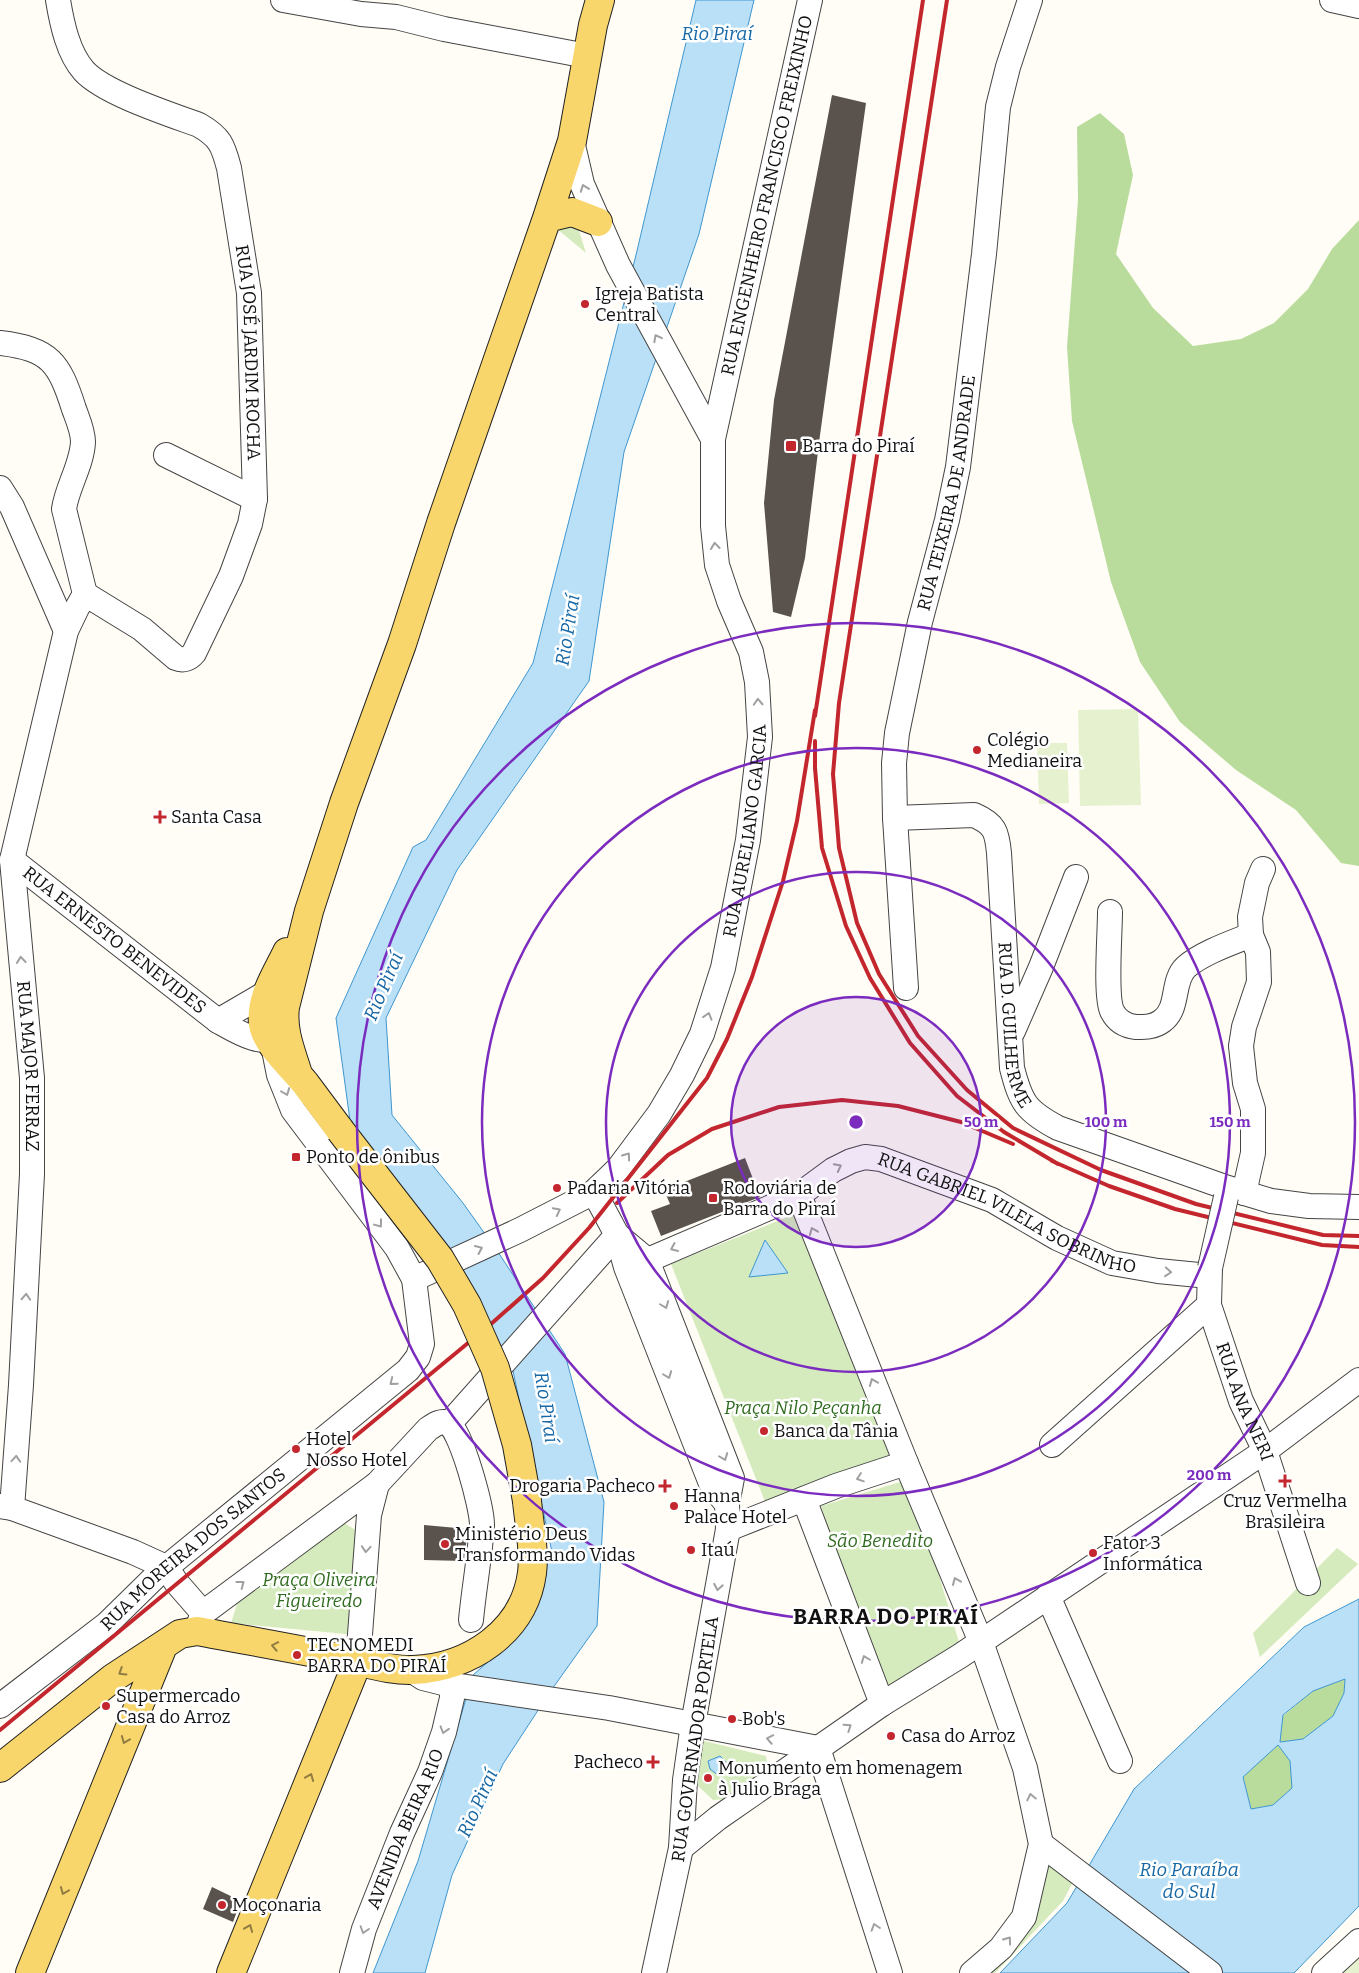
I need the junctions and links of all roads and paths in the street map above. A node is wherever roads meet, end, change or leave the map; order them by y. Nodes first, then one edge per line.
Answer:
1 (58, 0) edge
2 (283, 0) edge
3 (600, 0) edge
4 (810, 0) edge
5 (1030, 0) edge
6 (1332, 0) edge
7 (1359, 6) edge
8 (587, 56) junction
9 (572, 140) junction
10 (547, 218) junction
11 (598, 222) junction
12 (0, 343) edge
13 (681, 384) junction
14 (724, 391) junction
15 (713, 439) junction
16 (166, 455) dead end
17 (0, 488) edge
18 (255, 499) junction
19 (85, 594) junction
20 (66, 631) junction
21 (895, 818) junction
22 (6, 860) edge
23 (1263, 869) dead end
24 (1076, 878) dead end
25 (1110, 912) dead end
26 (1250, 934) junction
27 (906, 988) dead end
28 (277, 995) junction
29 (218, 1021) junction
30 (1011, 1035) junction
31 (276, 1040) junction
32 (594, 1192) junction
33 (1232, 1193) junction
34 (799, 1195) junction
35 (1359, 1207) edge
36 (617, 1235) junction
37 (647, 1260) junction
38 (1209, 1272) junction
39 (414, 1279) junction
40 (632, 1281) junction
41 (1209, 1305) junction
42 (1359, 1380) edge
43 (449, 1424) junction
44 (1052, 1445) dead end
45 (1264, 1451) junction
46 (906, 1463) junction
47 (804, 1498) junction
48 (727, 1504) junction
49 (6, 1507) edge
50 (358, 1511) junction
51 (728, 1529) junction
52 (166, 1567) junction
53 (1308, 1583) dead end
54 (1048, 1596) junction
55 (470, 1620) dead end
56 (200, 1622) junction
57 (981, 1642) junction
58 (163, 1646) junction
59 (358, 1661) junction
60 (448, 1679) junction
61 (882, 1704) junction
62 (0, 1706) edge
63 (693, 1724) junction
64 (818, 1748) junction
65 (1120, 1761) dead end
66 (0, 1768) edge
67 (685, 1780) junction
68 (718, 1818) junction
69 (681, 1848) junction
70 (1046, 1848) junction
71 (1359, 1942) edge
72 (30, 1973) edge
73 (231, 1973) edge
74 (352, 1973) edge
75 (654, 1973) edge
76 (890, 1973) edge
77 (972, 1973) edge
78 (1210, 1973) edge
79 (1324, 1973) edge

1 - 18 street, RUA JOSÉ JARDIM ROCHA
2 - 8 street
3 - 8 main road
4 - 14 street, RUA ENGENHEIRO FRANCISCO FREIXINHO
5 - 21 street, RUA TEIXEIRA DE ANDRADE
6 - 7 street
8 - 9 main road
9 - 10 main road
11 -> 9 street
10 - 11 main road
10 - 28 main road
13 -> 11 street
12 - 19 street
13 - 14 street, RUA ENGENHEIRO FRANCISCO FREIXINHO
13 - 15 street
14 - 15 street, RUA ENGENHEIRO FRANCISCO FREIXINHO
32 -> 15 street, RUA AURELIANO GARCIA
16 - 18 street
17 - 20 street
18 - 19 street, RUA JOSÉ JARDIM ROCHA
19 - 20 street, RUA MAJOR FERRAZ
20 - 22 street, RUA MAJOR FERRAZ
21 - 27 street, RUA TEIXEIRA DE ANDRADE
21 - 30 street, RUA D. GUILHERME
22 - 29 street, RUA ERNESTO BENEVIDES
49 -> 22 street, RUA MAJOR FERRAZ
23 - 26 street
24 - 30 street
25 - 26 street
26 - 33 street, RUA ANA NERI
28 - 29 street, RUA ERNESTO BENEVIDES
28 - 31 main road
29 - 31 street, RUA ERNESTO BENEVIDES
30 - 33 street, RUA D. GUILHERME
31 -> 39 street
31 - 60 main road, bridge
32 - 36 street
39 -> 32 street, RUA AURELIANO GARCIA
33 - 35 street, RUA D. GUILHERME
33 - 38 street, RUA ANA NERI, bridge
34 -> 37 street, RUA GABRIEL VILELA SOBRINHO
34 -> 38 street, RUA GABRIEL VILELA SOBRINHO
46 -> 34 street
36 - 37 street
36 - 40 street
36 - 43 street
37 - 40 street, RUA GABRIEL VILELA SOBRINHO
37 -> 48 street, RUA GOVERNADOR PORTELA
38 - 41 street, RUA ANA NERI
39 -> 52 street, RUA MOREIRA DOS SANTOS
40 -> 48 street
41 - 44 street
41 - 45 street, RUA ANA NERI
42 - 45 street
43 - 50 street
43 - 55 street
45 - 53 street, RUA ANA NERI
45 - 54 street
46 -> 47 street
57 -> 46 street
47 - 51 street
61 -> 47 street
48 - 51 street, RUA GOVERNADOR PORTELA
49 - 52 street
56 -> 50 street
50 -> 59 street
51 -> 63 street, RUA GOVERNADOR PORTELA
52 - 56 street
52 - 62 street, RUA MOREIRA DOS SANTOS
54 - 57 street
54 - 65 street
56 - 58 main road
59 -> 56 main road
57 - 61 street
70 -> 57 street
58 -> 66 main road
58 -> 72 main road
59 - 60 main road
73 -> 59 main road
60 - 63 street
60 -> 74 street, AVENIDA BEIRA RIO
64 -> 61 street
64 -> 63 street
63 - 67 street, RUA GOVERNADOR PORTELA
64 - 68 street
76 -> 64 street
67 - 68 street
67 - 69 street, RUA GOVERNADOR PORTELA
68 - 69 street
69 - 75 street, RUA GOVERNADOR PORTELA
77 -> 70 street
70 - 78 street
71 - 79 street

